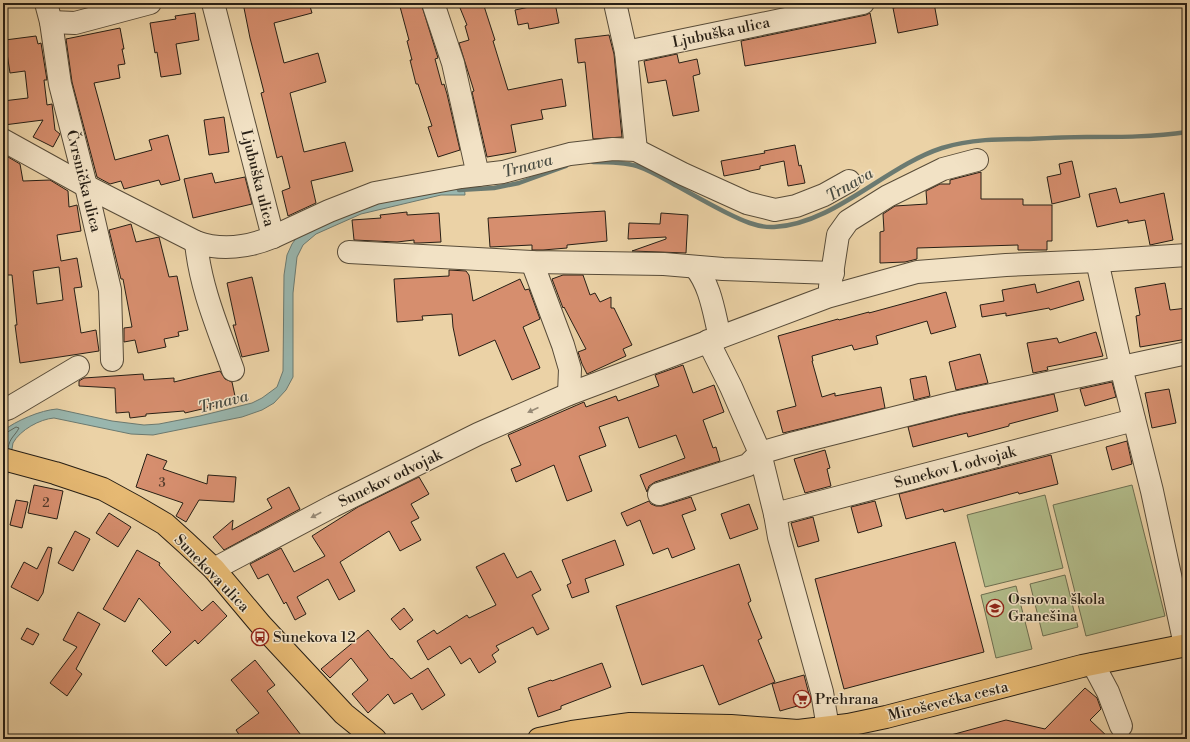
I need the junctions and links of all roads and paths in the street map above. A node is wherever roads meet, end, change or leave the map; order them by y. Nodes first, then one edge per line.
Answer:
1 (150, 3) edge
2 (213, 3) edge
3 (433, 3) edge
4 (615, 3) edge
5 (863, 3) edge
6 (48, 12) edge
7 (626, 52) junction
8 (3, 140) edge
9 (636, 150) junction
10 (977, 160) dead end
11 (478, 175) junction
12 (849, 181) dead end
13 (86, 186) junction
14 (273, 237) junction
15 (196, 242) junction
16 (349, 252) dead end
17 (1187, 255) edge
18 (1097, 261) junction
19 (532, 262) junction
20 (695, 267) junction
21 (833, 273) junction
22 (827, 297) junction
23 (714, 339) junction
24 (1187, 353) edge
25 (112, 360) dead end
26 (78, 367) dead end
27 (1121, 367) junction
28 (233, 370) dead end
29 (569, 394) junction
30 (3, 410) edge
31 (1134, 420) junction
32 (760, 453) junction
33 (8, 461) edge
34 (659, 494) dead end
35 (775, 514) junction
36 (214, 569) junction
37 (1186, 645) edge
38 (1093, 664) junction
39 (1121, 726) dead end
40 (831, 734) edge
41 (375, 739) edge
42 (539, 739) edge

1 - 6 street
2 - 14 street, Ljubuška ulica
3 - 11 street
4 - 7 street
5 - 7 street, Ljubuška ulica
6 - 13 street, Čvrsnička ulica
7 - 9 street
8 - 13 street
9 - 11 street, Ljubuška ulica
9 - 12 street, Ljubuška ulica
10 - 21 street
11 - 14 street, Ljubuška ulica
13 - 15 street
13 - 25 street, Čvrsnička ulica
14 - 15 street
15 - 28 street
16 - 19 street
17 - 18 street
18 - 22 street
18 - 27 street
19 - 20 street
19 - 29 street
20 - 21 street
20 - 23 street
21 - 22 street
22 - 23 street
23 - 29 street, Sunekov odvojak
23 - 32 street
24 - 27 street
26 - 30 street
27 - 31 street
27 - 32 street
29 -> 36 street, Sunekov odvojak
31 - 35 street, Sunekov I. odvojak
31 - 37 street
32 - 34 street
32 - 35 street
33 - 36 main road, Sunekova ulica
35 - 40 street
36 - 41 main road, Sunekova ulica
37 - 38 main road, Miroševečka cesta
38 - 39 street
38 - 40 main road, Miroševečka cesta
40 - 42 main road, Miroševečka cesta

